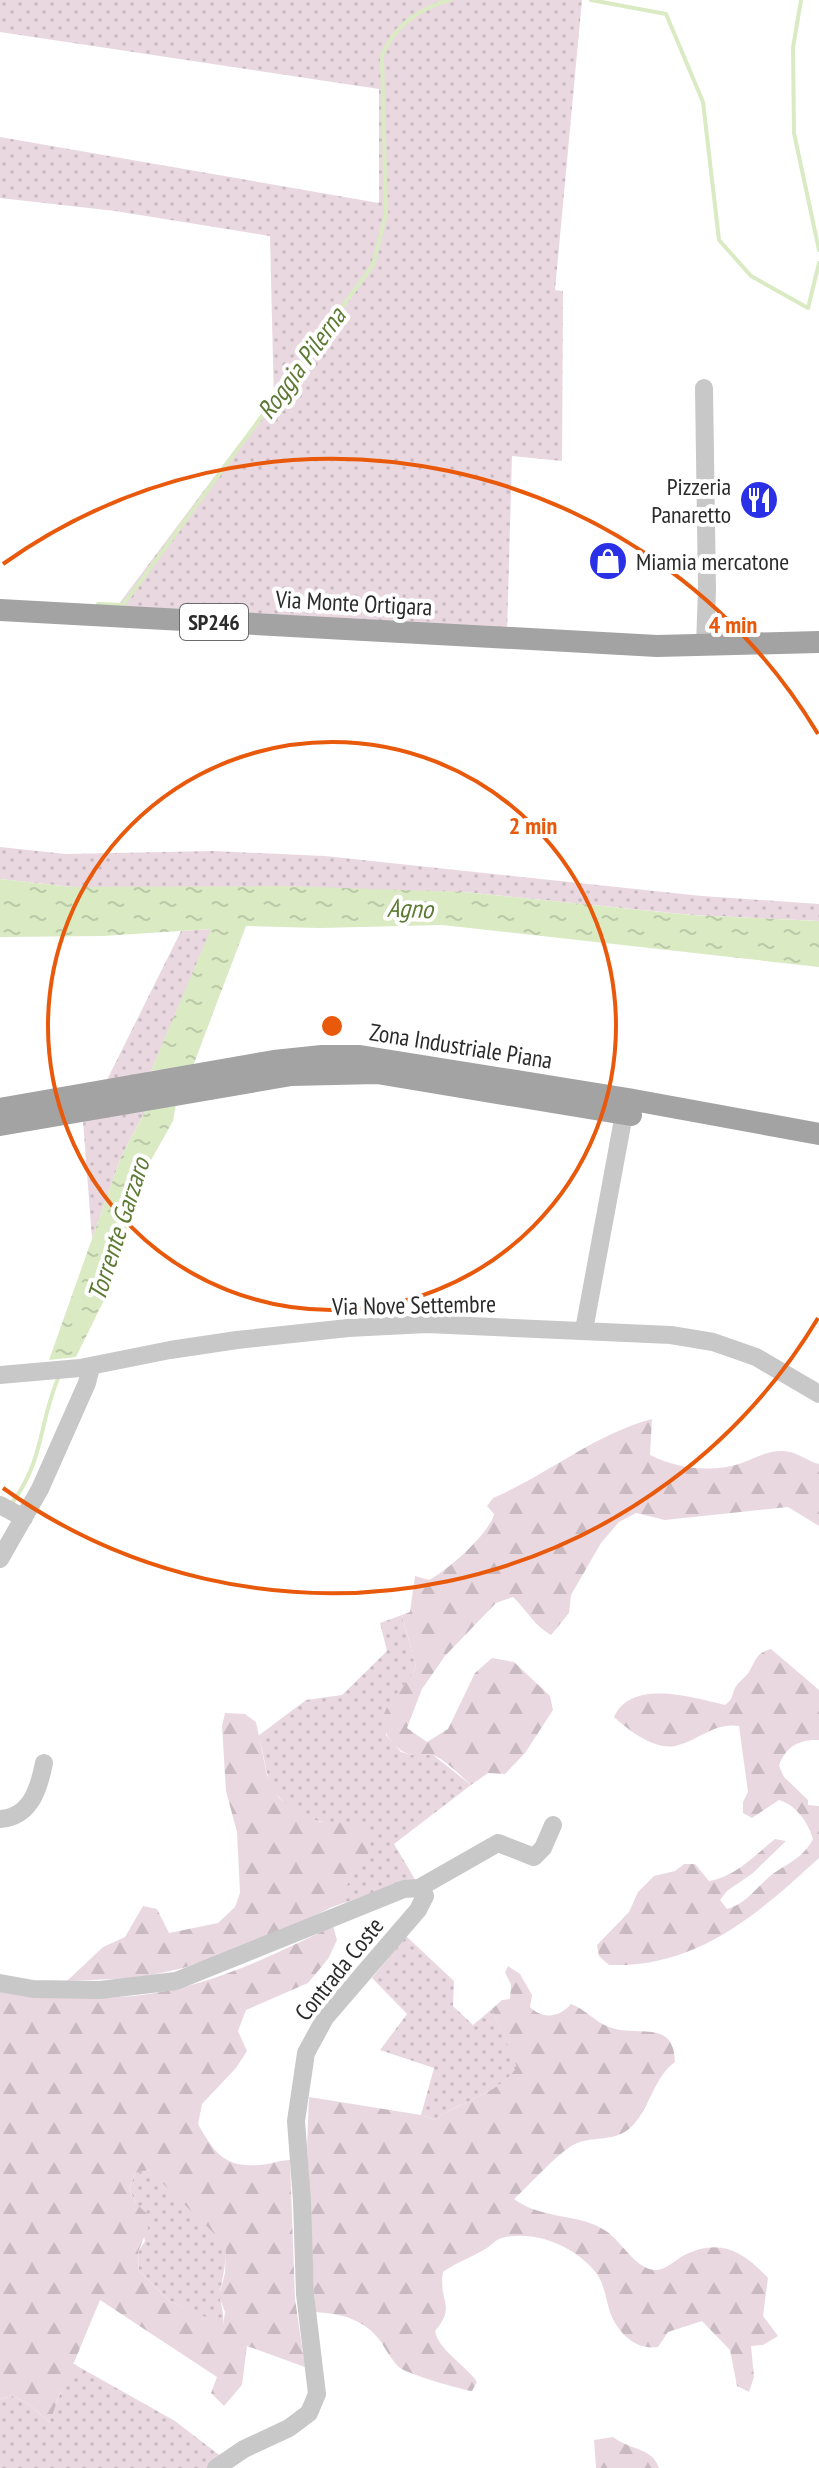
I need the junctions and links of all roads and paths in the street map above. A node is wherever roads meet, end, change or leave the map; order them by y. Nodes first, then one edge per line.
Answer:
1 (704, 388) dead end
2 (0, 610) edge
3 (819, 642) edge
4 (705, 645) junction
5 (161, 1090) junction
6 (0, 1109) edge
7 (624, 1114) junction
8 (0, 1125) edge
9 (819, 1134) edge
10 (819, 1150) edge
11 (584, 1330) junction
12 (86, 1368) junction
13 (0, 1375) edge
14 (816, 1391) edge
15 (0, 1505) edge
16 (24, 1518) junction
17 (0, 1559) edge
18 (44, 1763) dead end
19 (0, 1819) edge
20 (553, 1825) dead end
21 (419, 1888) junction
22 (0, 1983) edge
23 (216, 2468) edge

1 - 4 street
2 - 4 main road, Via Monte Ortigara / SP246
3 - 4 main road, Via Monte Ortigara / SP246
5 - 6 main road, Zona Industriale Piana
5 - 7 main road, Zona Industriale Piana
5 - 8 main road, Zona Industriale Piana
5 - 9 main road, Zona Industriale Piana
7 - 10 main road, Zona Industriale Piana
7 - 11 street
11 - 12 street, Via Nove Settembre
11 - 14 street, Via Nove Settembre
12 - 13 street, Via Nove Settembre
12 - 16 street
15 - 16 street
16 - 17 street
18 - 19 street
20 - 21 street
21 - 22 street, Contrada Coste
21 - 23 street, Contrada Coste

